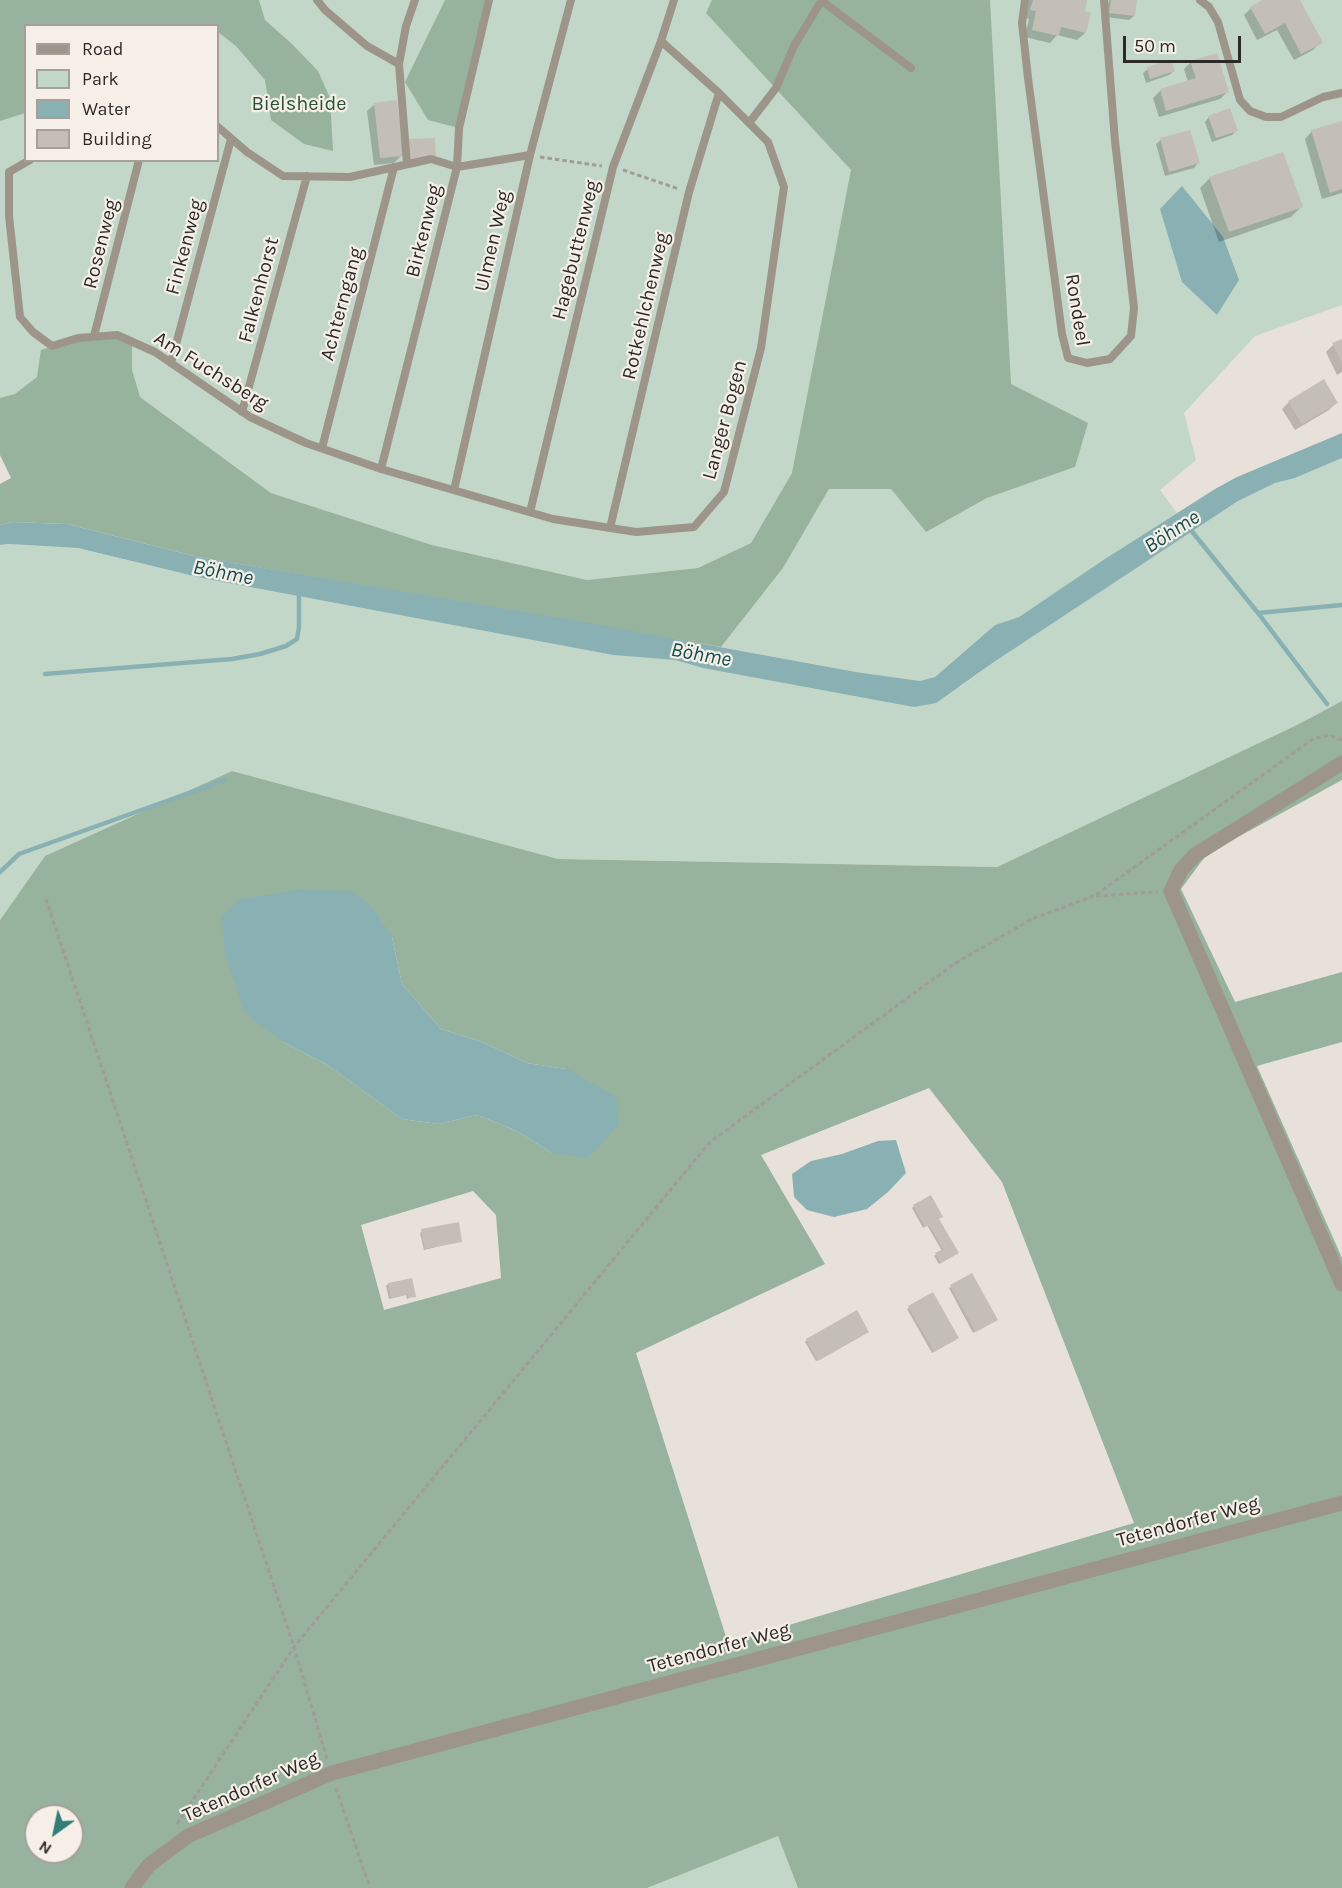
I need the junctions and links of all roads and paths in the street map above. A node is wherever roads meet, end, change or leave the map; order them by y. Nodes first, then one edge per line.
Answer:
1 (316, 0) edge
2 (415, 0) edge
3 (489, 0) edge
4 (571, 0) edge
5 (674, 0) edge
6 (1025, 0) edge
7 (1104, 0) edge
8 (1200, 0) edge
9 (822, 1) edge
10 (661, 41) junction
11 (399, 64) junction
12 (911, 68) dead end
13 (718, 93) junction
14 (1342, 93) edge
15 (749, 123) junction
16 (219, 129) edge
17 (231, 139) junction
18 (530, 155) junction
19 (26, 162) edge
20 (138, 162) edge
21 (407, 164) junction
22 (394, 167) junction
23 (457, 167) junction
24 (307, 176) junction
25 (94, 336) junction
26 (171, 363) junction
27 (242, 412) junction
28 (322, 448) junction
29 (381, 469) junction
30 (454, 490) junction
31 (530, 512) junction
32 (610, 528) junction
33 (1342, 740) edge
34 (1342, 764) edge
35 (1172, 891) junction
36 (1094, 896) junction
37 (46, 899) dead end
38 (1342, 1284) edge
39 (1342, 1503) edge
40 (294, 1647) junction
41 (332, 1773) junction
42 (176, 1826) dead end
43 (132, 1888) edge
44 (370, 1888) edge

1 - 11 lane
2 - 11 lane
3 - 23 lane, Birkenweg
4 - 18 lane, Ulmen Weg
5 - 10 lane, Hagebuttenweg
6 - 7 lane, Rondeel
8 - 14 lane
9 - 12 lane
9 - 15 lane
10 - 13 lane, Langer Bogen
10 - 31 lane, Hagebuttenweg
11 - 21 lane
13 - 15 lane, Langer Bogen
13 - 32 lane, Rotkehlchenweg
15 - 32 lane, Langer Bogen
16 - 17 lane
17 - 24 lane
17 - 26 lane, Finkenweg
18 - 23 lane
18 - 30 lane, Ulmen Weg
19 - 25 lane, Am Fuchsberg
20 - 25 lane, Rosenweg
21 - 22 lane
21 - 23 lane
22 - 24 lane
22 - 28 lane, Achterngang
23 - 29 lane, Birkenweg
24 - 27 lane, Falkenhorst
25 - 26 lane, Am Fuchsberg
26 - 27 lane, Am Fuchsberg
27 - 28 lane, Am Fuchsberg
28 - 29 lane, Am Fuchsberg
29 - 30 lane, Langer Bogen
30 - 31 lane, Langer Bogen
31 - 32 lane, Langer Bogen
33 - 36 path
34 - 35 street
35 - 36 path
35 - 38 street
36 - 40 path
37 - 40 path
39 - 41 street, Tetendorfer Weg
40 - 41 path
40 - 42 path
41 - 43 street, Tetendorfer Weg
41 - 44 path

